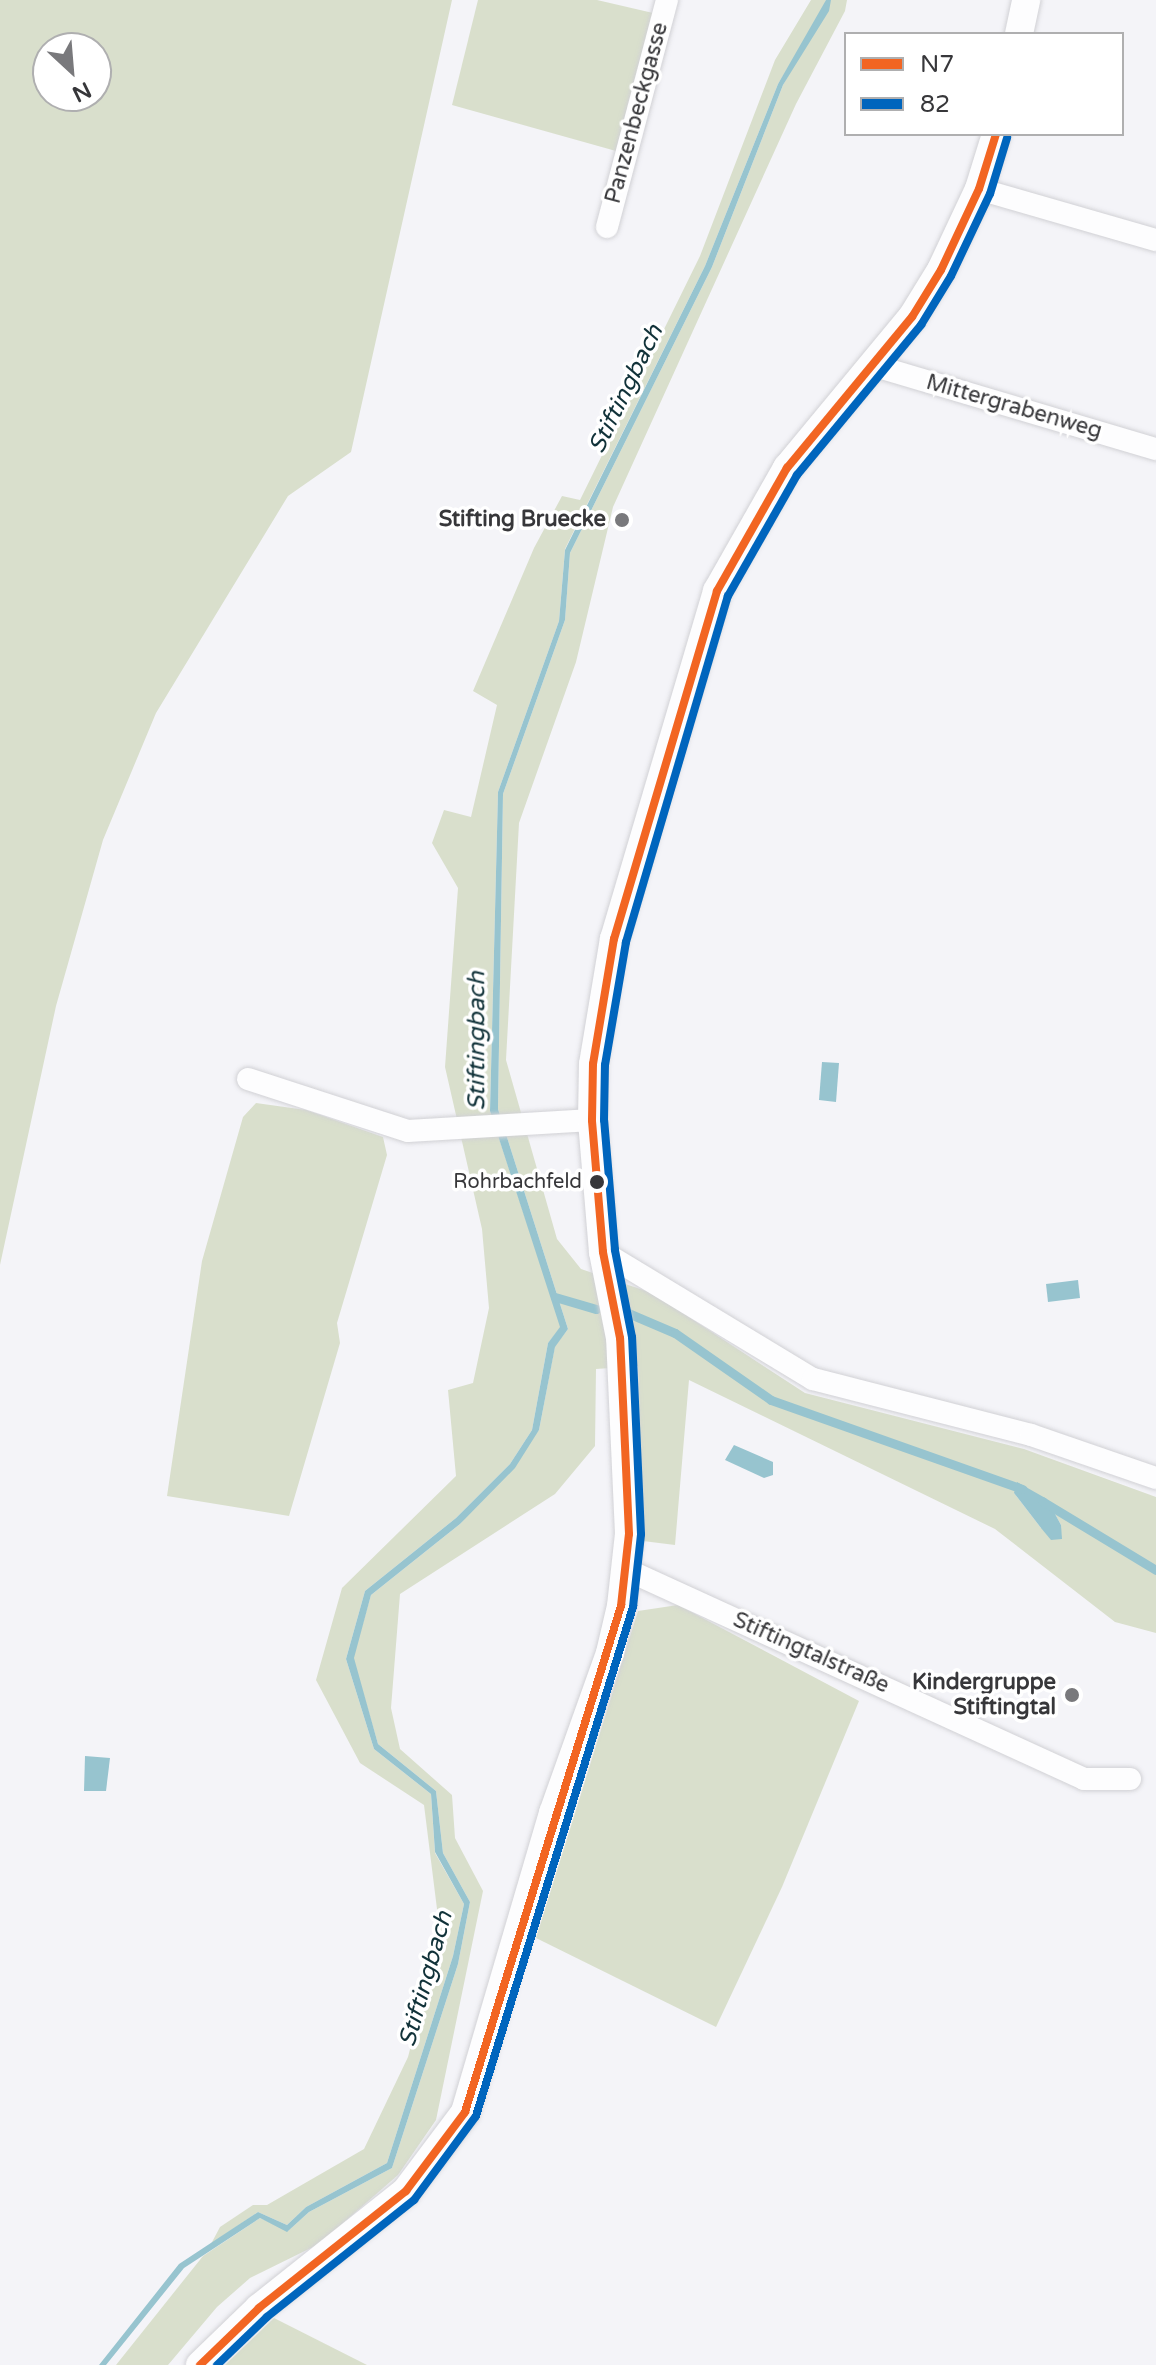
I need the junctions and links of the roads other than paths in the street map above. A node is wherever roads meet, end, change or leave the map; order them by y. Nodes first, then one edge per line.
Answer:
1 (667, 0) edge
2 (1026, 0) edge
3 (1019, 32) edge
4 (995, 136) edge
5 (979, 189) junction
6 (607, 227) dead end
7 (1156, 240) edge
8 (872, 365) junction
9 (1156, 449) edge
10 (248, 1079) dead end
11 (592, 1120) junction
12 (603, 1252) junction
13 (1156, 1478) edge
14 (625, 1569) junction
15 (1130, 1779) dead end
16 (200, 2365) edge

1 - 6 street, Panzenbeckgasse
2 - 3 street
4 - 5 street
5 - 7 street
5 - 8 street
8 - 9 street, Mittergrabenweg
8 - 11 street
10 - 11 street
11 - 12 street
12 - 13 street
12 - 14 street
14 - 15 street, Stiftingtalstraße
14 - 16 street

